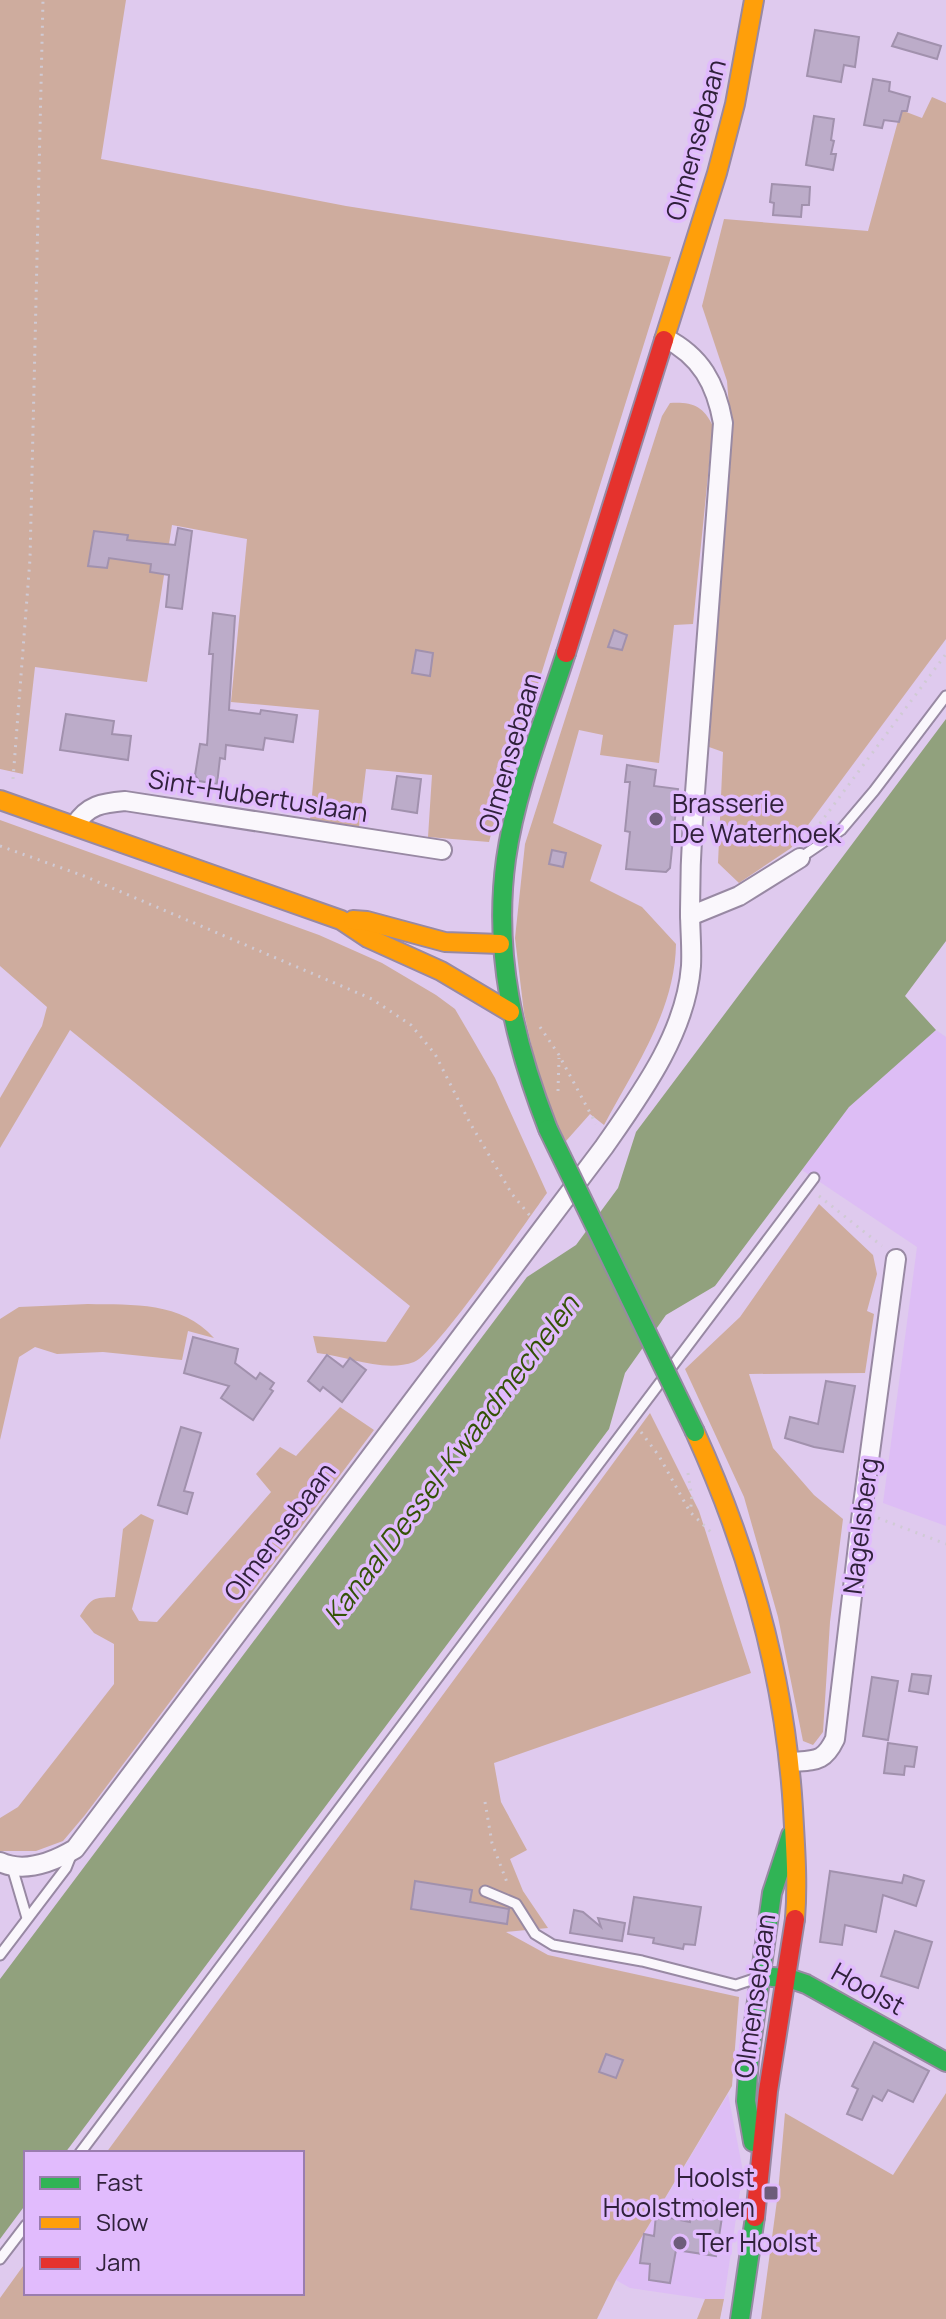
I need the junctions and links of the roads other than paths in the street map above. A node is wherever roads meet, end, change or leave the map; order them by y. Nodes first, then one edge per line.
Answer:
1 (754, 0) edge
2 (665, 338) junction
3 (946, 696) edge
4 (5, 802) edge
5 (75, 825) junction
6 (442, 850) dead end
7 (800, 858) joint
8 (690, 916) junction
9 (341, 920) junction
10 (500, 944) junction
11 (510, 1012) junction
12 (810, 1182) road end
13 (896, 1259) road end
14 (792, 1762) junction
15 (794, 1827) junction
16 (75, 1849) junction
17 (6, 1865) edge
18 (485, 1891) dead end
19 (27, 1918) junction
20 (0, 1955) edge
21 (760, 1977) junction
22 (788, 1978) junction
23 (946, 2062) edge
24 (82, 2151) edge
25 (762, 2173) junction
26 (24, 2228) edge
27 (0, 2259) edge
28 (740, 2319) edge

1 - 2 street, Olmensebaan
2 - 8 street, Olmensebaan
2 - 10 street, Olmensebaan
3 - 7 lane
4 - 5 street
5 - 6 street, Sint-Hubertuslaan
5 - 9 street
7 - 8 street
8 - 16 street, Olmensebaan
9 - 10 street
9 - 11 street
10 - 11 street, Olmensebaan
11 - 14 street, Olmensebaan, bridge
12 - 24 lane
13 - 14 street, Nagelsberg
14 - 15 street, Olmensebaan
15 - 21 street, Olmensebaan
15 - 22 street, Olmensebaan
16 - 17 street
16 - 19 lane
17 - 19 lane
18 - 21 lane, Olmensebaan
19 - 20 lane
21 - 22 street, Hoolst
21 - 25 street, Olmensebaan
22 - 23 street, Hoolst
22 - 25 street, Olmensebaan
25 - 28 street, Olmensebaan
26 - 27 lane

